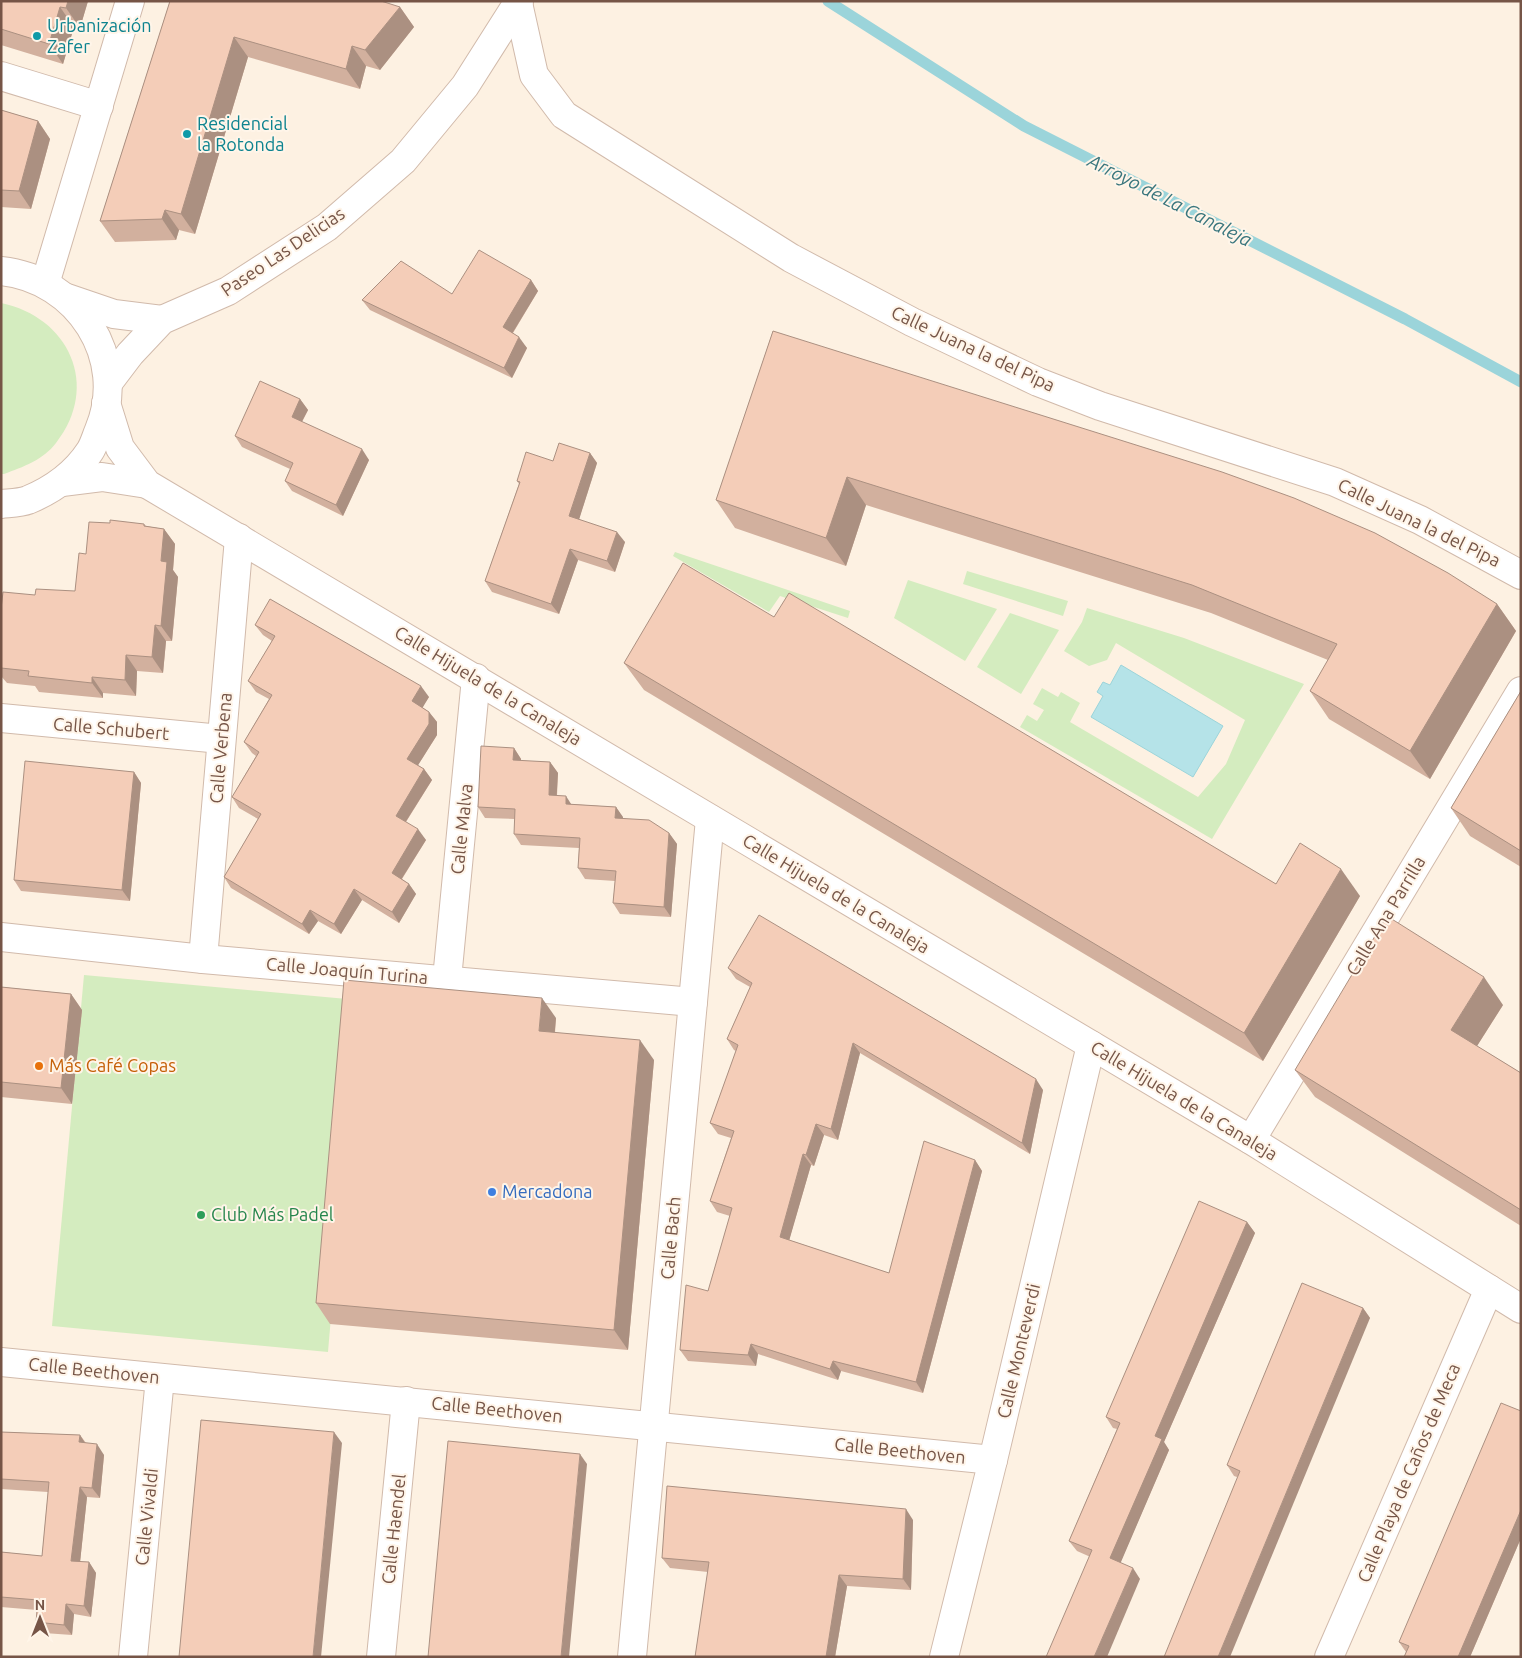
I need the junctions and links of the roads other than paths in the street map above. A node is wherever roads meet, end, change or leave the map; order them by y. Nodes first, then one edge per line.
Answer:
1 (130, 1) edge
2 (519, 2) edge
3 (1, 76) edge
4 (99, 106) junction
5 (1, 271) edge
6 (55, 291) junction
7 (162, 320) junction
8 (107, 393) junction
9 (62, 482) junction
10 (147, 484) junction
11 (14, 502) edge
12 (1, 521) edge
13 (239, 538) junction
14 (1521, 575) edge
15 (476, 678) junction
16 (1521, 691) edge
17 (1, 718) edge
18 (222, 739) junction
19 (710, 819) junction
20 (1, 938) edge
21 (202, 958) junction
22 (447, 980) junction
23 (693, 1002) junction
24 (1091, 1045) junction
25 (1250, 1140) junction
26 (1489, 1289) junction
27 (1521, 1309) edge
28 (1, 1362) edge
29 (160, 1378) junction
30 (406, 1401) junction
31 (654, 1426) junction
32 (993, 1460) junction
33 (134, 1657) edge
34 (381, 1657) edge
35 (632, 1657) edge
36 (944, 1657) edge
37 (1329, 1657) edge

1 - 4 street
2 - 7 street, Paseo Las Delicias
2 - 14 street, Calle Juana la del Pipa
3 - 4 street
4 - 6 street
5 - 6 street
6 - 7 street
6 - 8 street, Calle Hijuela de la Canaleja
7 - 8 street, Paseo Las Delicias
8 - 9 street
8 - 10 street, Calle Hijuela de la Canaleja
9 - 10 street, Calle Hijuela de la Canaleja
9 - 11 street
10 - 13 street, Calle Hijuela de la Canaleja
11 - 12 street
13 - 15 street, Calle Hijuela de la Canaleja
13 - 18 street, Calle Verbena
15 - 19 street, Calle Hijuela de la Canaleja
15 - 22 street, Calle Malva
16 - 25 street, Calle Ana Parrilla
17 - 18 street, Calle Schubert
18 - 21 street, Calle Verbena
19 - 23 street, Calle Bach
19 - 24 street, Calle Hijuela de la Canaleja
20 - 21 street, Calle Joaquín Turina
21 - 22 street, Calle Joaquín Turina
22 - 23 street, Calle Joaquín Turina
23 - 31 street, Calle Bach
24 - 25 street, Calle Hijuela de la Canaleja
24 - 32 street, Calle Monteverdi
25 - 26 street, Calle Hijuela de la Canaleja
26 - 27 street, Calle Hijuela de la Canaleja
26 - 37 street, Calle Playa de Caños de Meca
28 - 29 street, Calle Beethoven
29 - 30 street, Calle Beethoven
29 - 33 street, Calle Vivaldi
30 - 31 street, Calle Beethoven
30 - 34 street, Calle Haendel
31 - 32 street, Calle Beethoven
31 - 35 street, Calle Bach
32 - 36 street, Calle Monteverdi

